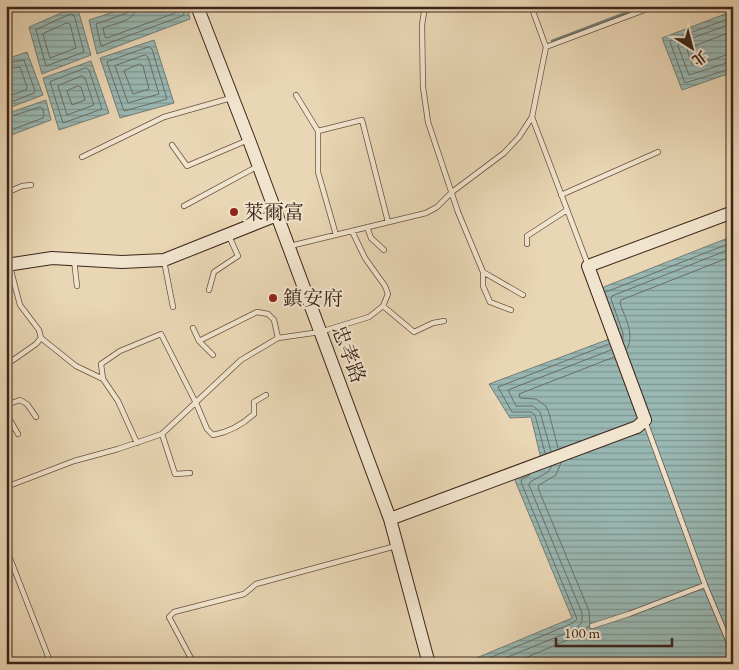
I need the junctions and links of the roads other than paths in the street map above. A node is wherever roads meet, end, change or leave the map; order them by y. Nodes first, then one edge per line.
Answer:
1 (197, 6) edge
2 (424, 6) edge
3 (531, 6) edge
4 (655, 6) edge
5 (546, 47) junction
6 (296, 95) dead end
7 (232, 98) junction
8 (532, 117) junction
9 (318, 131) junction
10 (249, 140) junction
11 (172, 145) dead end
12 (658, 152) dead end
13 (82, 157) dead end
14 (259, 166) junction
15 (31, 185) dead end
16 (452, 192) junction
17 (6, 193) edge
18 (561, 195) junction
19 (184, 206) dead end
20 (567, 210) junction
21 (733, 212) edge
22 (277, 215) junction
23 (388, 222) junction
24 (367, 227) junction
25 (352, 231) junction
26 (228, 235) junction
27 (336, 235) junction
28 (527, 244) dead end
29 (288, 246) junction
30 (384, 250) dead end
31 (74, 259) junction
32 (164, 260) junction
33 (8, 265) edge
34 (588, 266) junction
35 (483, 272) junction
36 (76, 286) dead end
37 (209, 290) dead end
38 (523, 295) dead end
39 (383, 306) junction
40 (173, 307) dead end
41 (511, 310) dead end
42 (444, 321) dead end
43 (193, 328) dead end
44 (320, 332) junction
45 (41, 338) junction
46 (278, 338) junction
47 (199, 340) junction
48 (213, 355) dead end
49 (6, 365) edge
50 (103, 379) junction
51 (266, 395) dead end
52 (196, 403) junction
53 (6, 405) edge
54 (6, 412) edge
55 (36, 417) dead end
56 (645, 420) junction
57 (18, 434) dead end
58 (162, 434) junction
59 (136, 443) junction
60 (190, 473) dead end
61 (6, 487) edge
62 (390, 519) junction
63 (398, 546) junction
64 (6, 548) edge
65 (705, 585) junction
66 (592, 626) dead end
67 (730, 645) dead end
68 (51, 664) edge
69 (194, 664) edge
70 (429, 664) edge

1 - 7 street, 忠孝路
2 - 16 lane
3 - 5 lane
4 - 5 lane
5 - 8 lane
6 - 9 lane
7 - 10 street, 忠孝路
7 - 13 lane
8 - 16 lane
8 - 18 lane
9 - 23 lane
9 - 27 lane
10 - 11 lane
10 - 14 street, 忠孝路
12 - 18 lane
14 - 19 lane
14 - 22 street, 忠孝路
15 - 17 lane
16 - 23 lane
16 - 35 lane
18 - 20 lane
20 - 28 lane
20 - 34 lane
21 - 34 street
22 - 26 street
22 - 29 street, 忠孝路
23 - 24 lane
24 - 25 lane
24 - 30 lane
25 - 27 lane
25 - 39 lane
26 - 32 street
26 - 37 lane
27 - 29 lane
29 - 44 street, 忠孝路
31 - 32 street
31 - 33 street
31 - 36 lane
32 - 40 lane
33 - 45 lane
34 - 56 street
35 - 38 lane
35 - 41 lane
39 - 42 lane
39 - 44 lane
43 - 47 lane
44 - 46 lane
44 - 62 street, 忠孝路
45 - 49 lane
45 - 50 lane
46 - 47 lane
46 - 52 lane
47 - 48 lane
50 - 52 lane
50 - 59 lane
51 - 52 lane
52 - 58 lane
53 - 55 lane
54 - 57 lane
56 - 62 street
56 - 65 lane
58 - 59 lane
58 - 60 lane
59 - 61 lane
62 - 63 street, 忠孝路
63 - 69 lane
63 - 70 street, 忠孝路
64 - 68 lane
65 - 66 lane
65 - 67 lane

